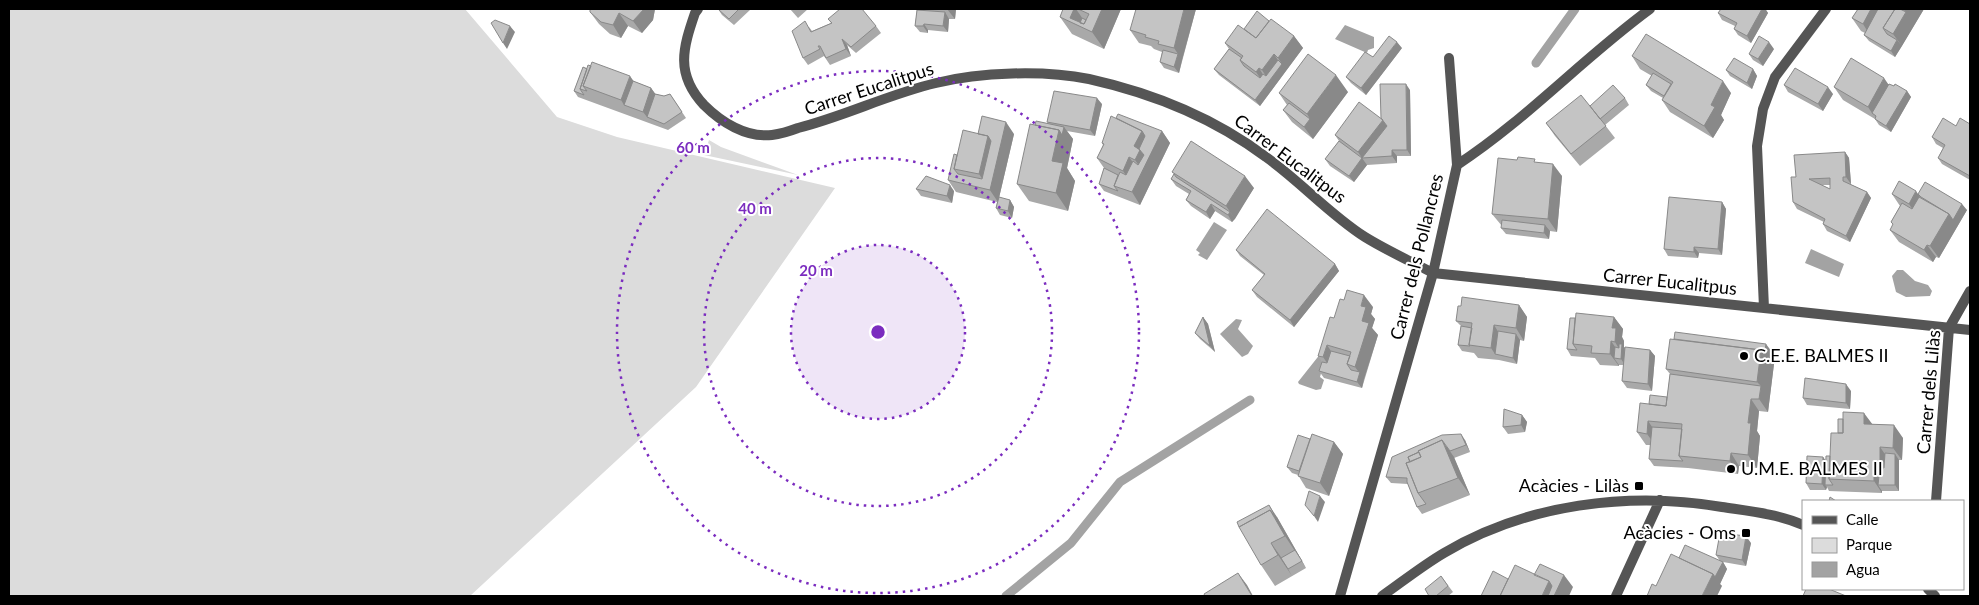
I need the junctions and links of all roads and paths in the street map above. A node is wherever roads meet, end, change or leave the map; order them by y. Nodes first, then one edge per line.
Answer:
1 (698, 9) edge
2 (1650, 9) edge
3 (1826, 9) edge
4 (1449, 58) dead end
5 (1457, 165) junction
6 (1433, 273) junction
7 (1970, 291) edge
8 (1764, 308) junction
9 (1948, 328) junction
10 (1970, 330) edge
11 (1660, 500) junction
12 (1936, 500) edge
13 (1802, 525) edge
14 (1340, 596) edge
15 (1382, 596) edge
16 (1616, 596) edge

1 - 6 street, Carrer Eucalitpus
2 - 5 street, Carrer dels Pollancres
3 - 8 street
4 - 5 street
5 - 6 street, Carrer dels Pollancres
6 - 8 street, Carrer Eucalitpus
6 - 14 street, Carrer dels Pollancres
7 - 9 street, Carrer dels Lilàs
8 - 9 street, Carrer Eucalitpus
9 - 10 street, Carrer Eucalitpus
9 - 12 street, Carrer dels Lilàs
11 - 13 street
11 - 15 street
11 - 16 street

